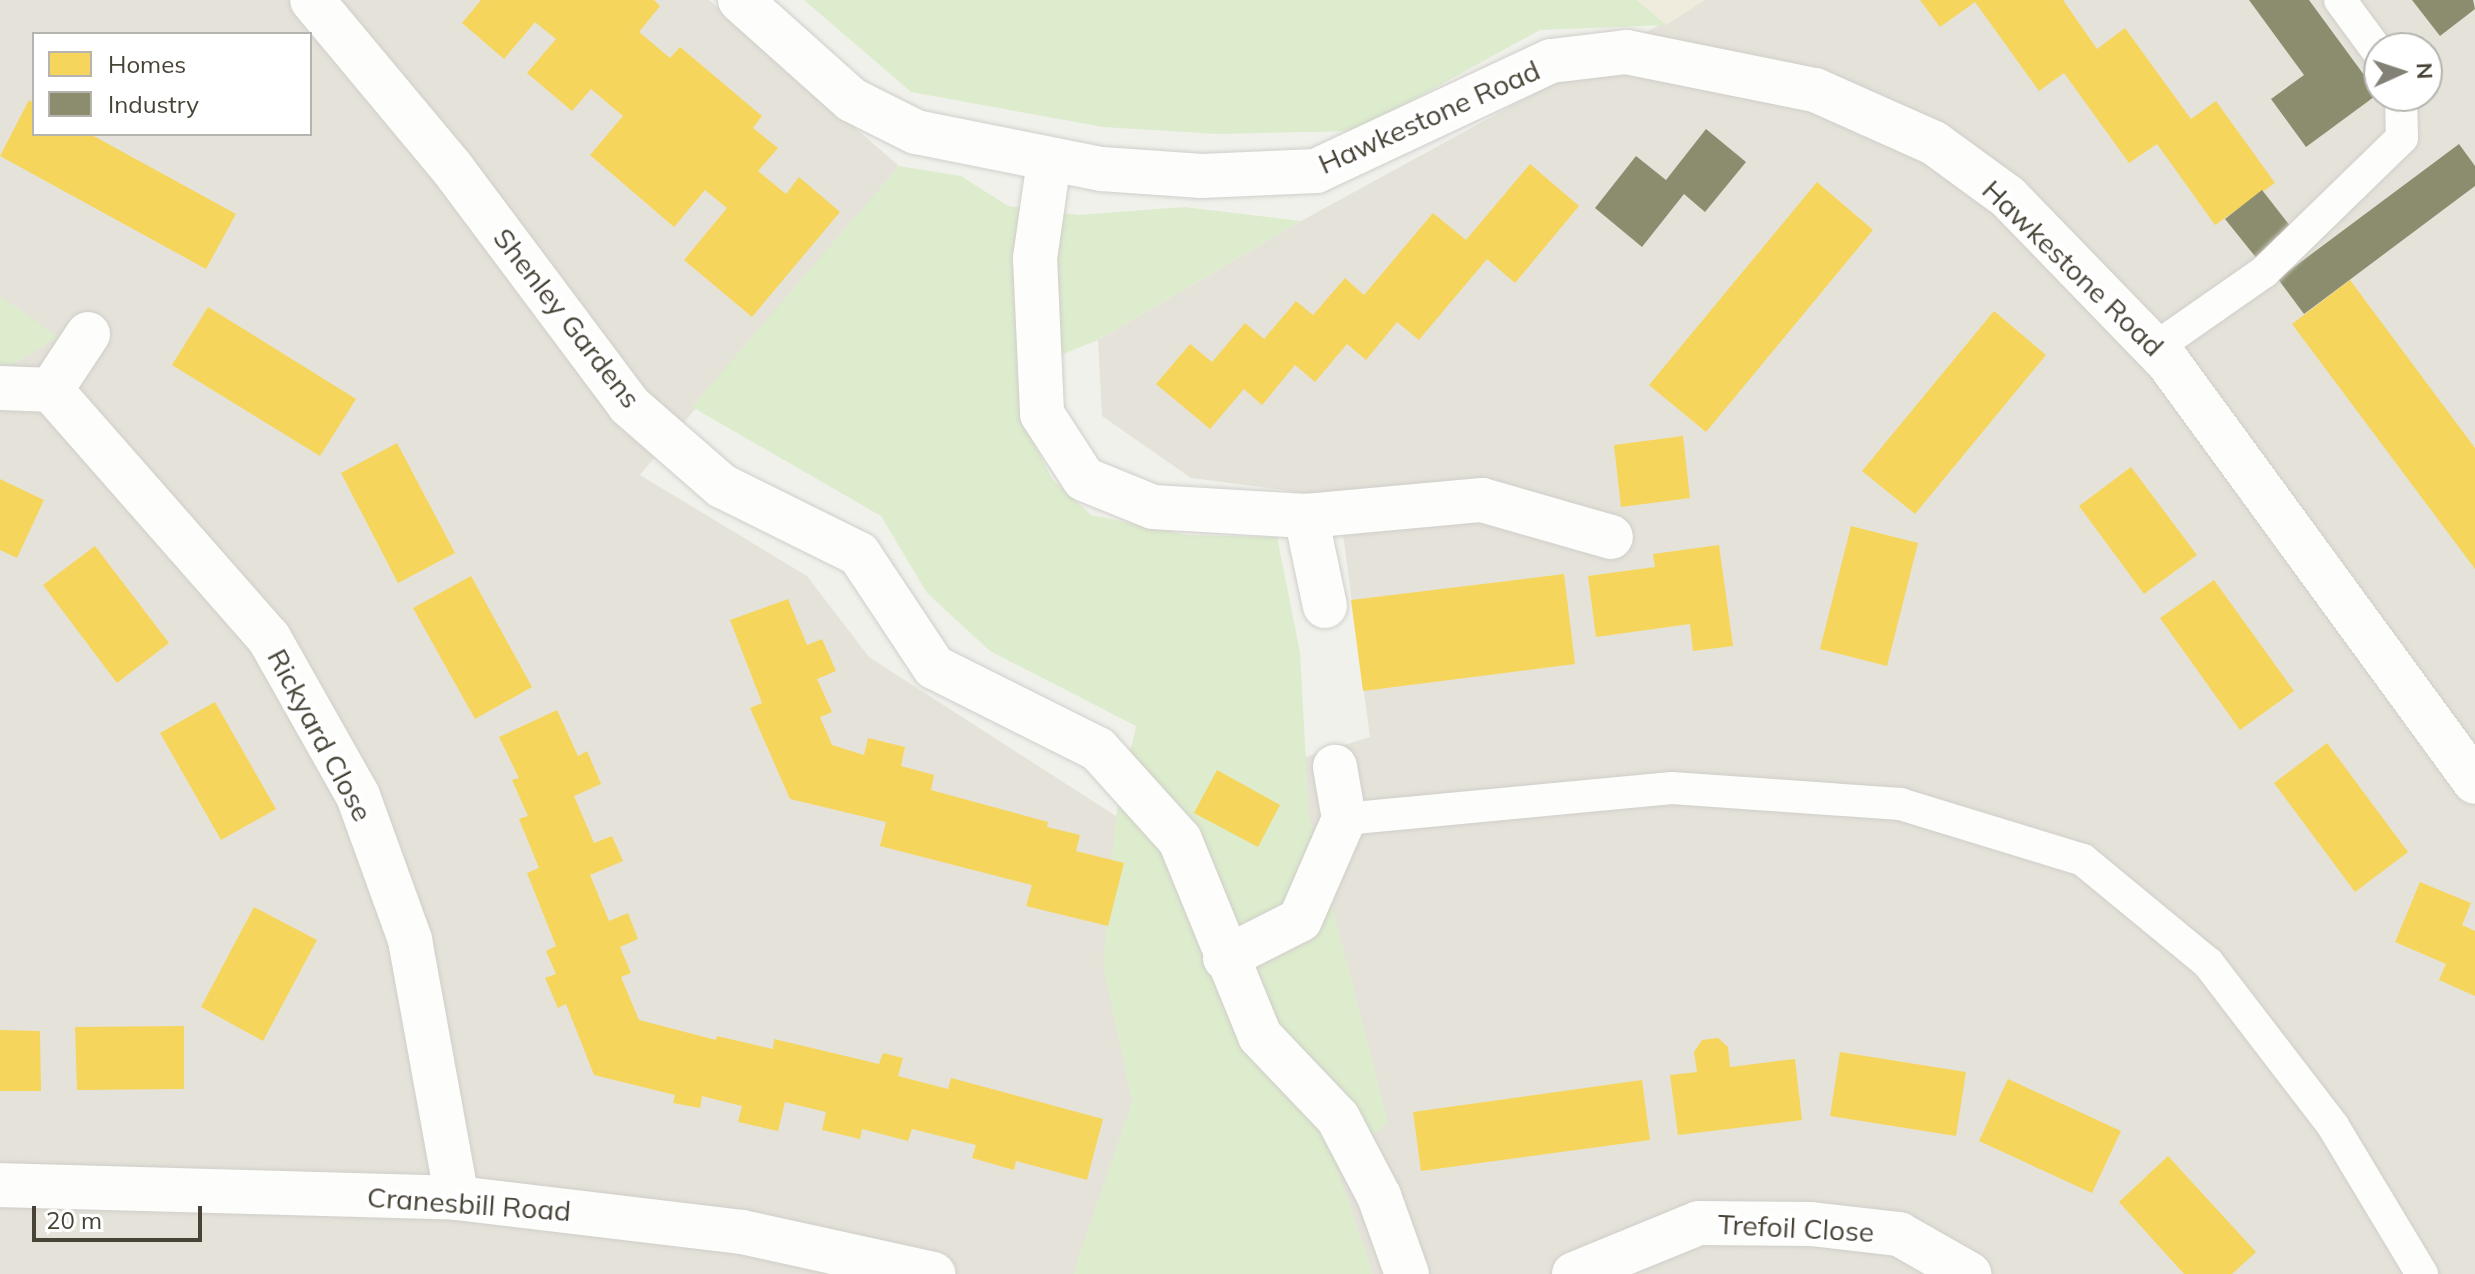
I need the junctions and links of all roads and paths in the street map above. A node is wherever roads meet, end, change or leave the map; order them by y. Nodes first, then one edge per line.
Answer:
1 (312, 0) edge
2 (740, 0) edge
3 (2340, 0) edge
4 (2364, 32) edge
5 (2401, 112) edge
6 (1049, 161) junction
7 (88, 334) dead end
8 (2155, 348) junction
9 (0, 388) edge
10 (51, 390) junction
11 (1306, 516) junction
12 (1611, 537) dead end
13 (1325, 606) dead end
14 (2467, 756) edge
15 (1335, 767) dead end
16 (1344, 819) junction
17 (1225, 958) junction
18 (0, 1185) edge
19 (457, 1198) junction
20 (933, 1274) edge
21 (1407, 1274) edge
22 (1574, 1274) edge
23 (1969, 1274) edge
24 (2422, 1274) edge

1 - 17 street, Shenley Gardens
2 - 6 street, Hawkestone Road
3 - 4 lane
5 - 8 lane
6 - 8 street, Hawkestone Road
6 - 11 street
7 - 10 street
8 - 14 street, Hawkestone Road
9 - 10 street
10 - 19 street, Rickyard Close
11 - 12 street
11 - 13 street
15 - 16 street
16 - 17 street
16 - 24 lane
17 - 21 street, Shenley Gardens
18 - 19 street, Cranesbill Road
19 - 20 street, Cranesbill Road
22 - 23 street, Trefoil Close

